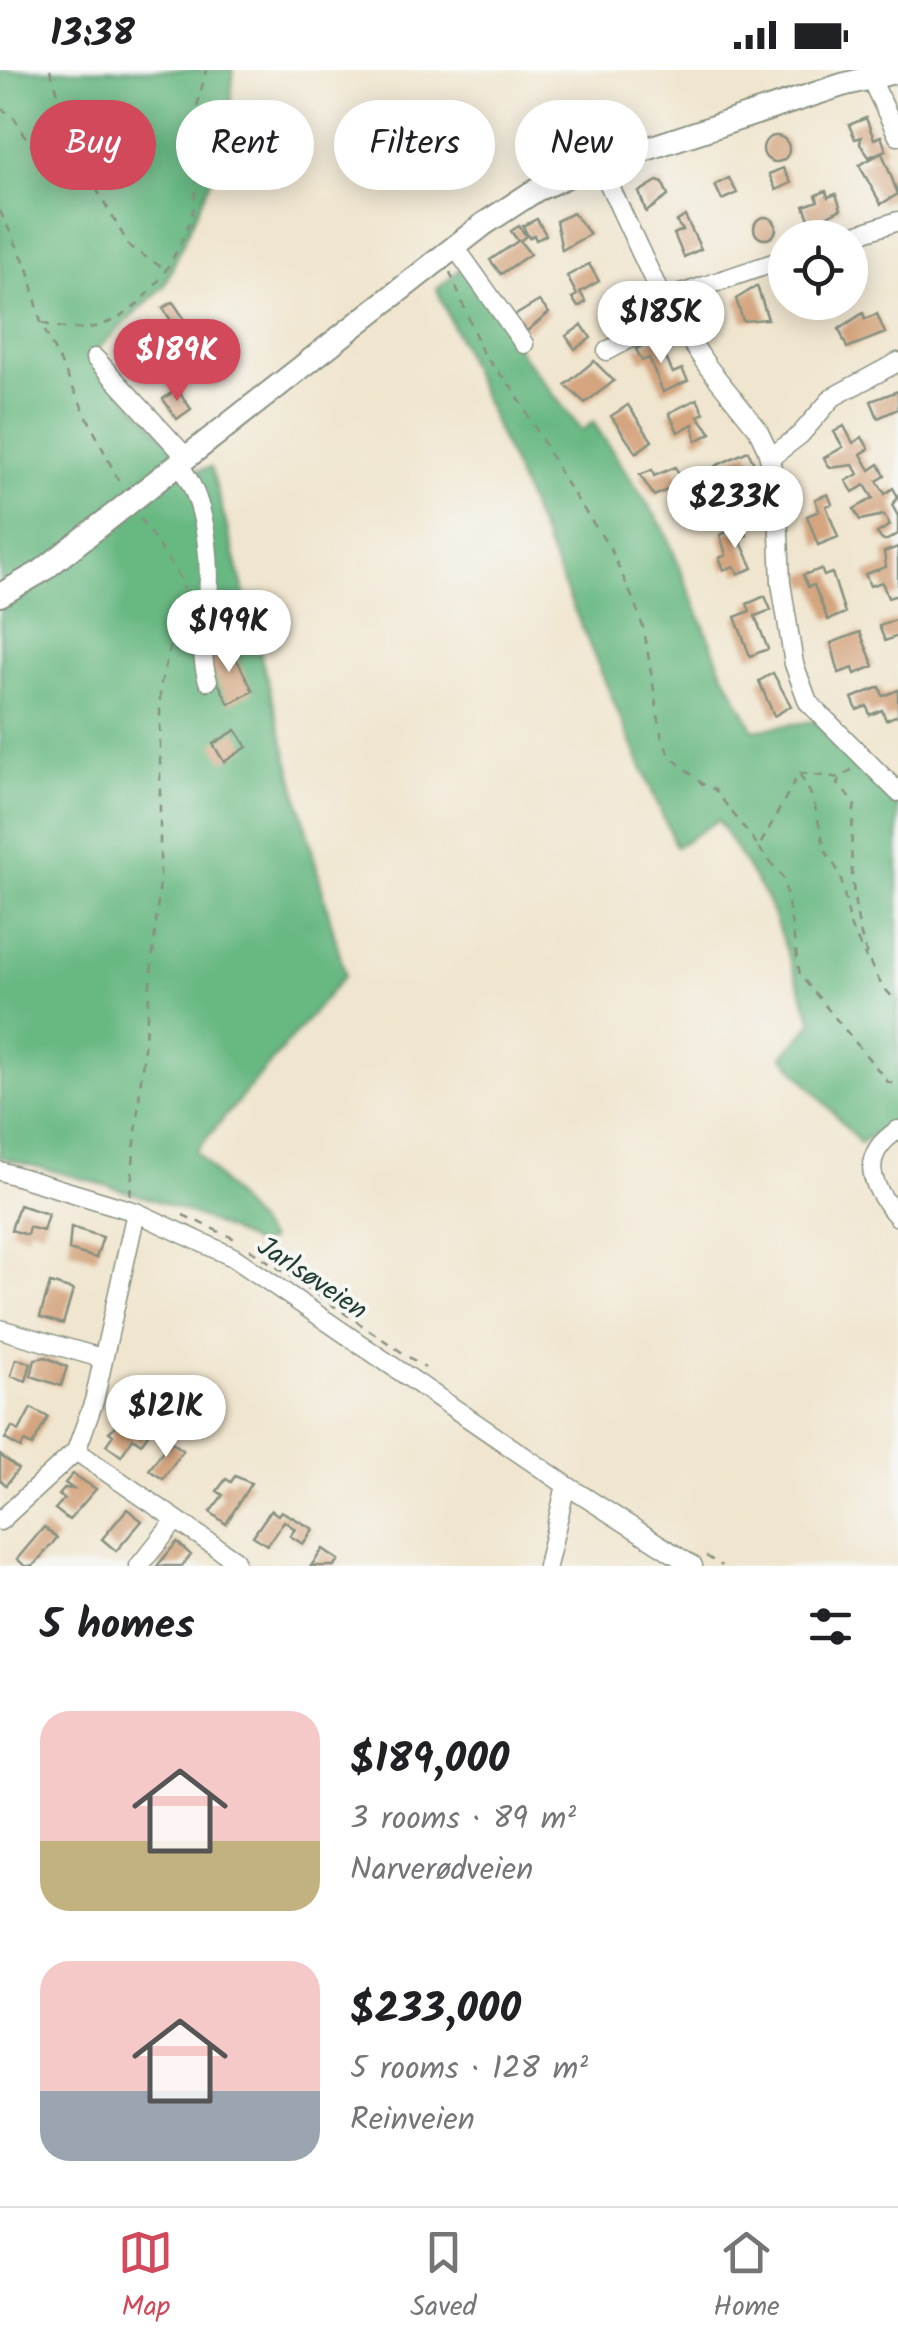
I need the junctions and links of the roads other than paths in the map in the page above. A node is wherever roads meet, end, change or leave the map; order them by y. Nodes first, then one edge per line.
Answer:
1 (898, 71) edge
2 (858, 76) edge
3 (898, 136) edge
4 (648, 147) edge
5 (536, 190) edge
6 (611, 190) edge
7 (898, 221) edge
8 (868, 231) edge
9 (448, 253) junction
10 (768, 266) edge
11 (668, 308) junction
12 (524, 344) dead end
13 (607, 351) dead end
14 (95, 358) dead end
15 (898, 362) edge
16 (770, 458) junction
17 (183, 462) junction
18 (0, 595) edge
19 (208, 682) dead end
20 (898, 792) edge
21 (898, 1130) edge
22 (0, 1171) edge
23 (133, 1204) junction
24 (898, 1218) edge
25 (0, 1329) edge
26 (102, 1358) junction
27 (76, 1451) junction
28 (566, 1485) junction
29 (0, 1520) edge
30 (176, 1520) junction
31 (238, 1564) edge
32 (139, 1566) edge
33 (547, 1566) edge
34 (693, 1566) edge

1 - 2 main road
2 - 3 street
2 - 4 main road
5 - 9 main road
6 - 11 street
7 - 8 street
9 - 12 street
9 - 17 main road
10 - 11 street
11 - 13 street
11 - 16 street
14 - 17 street
15 - 16 street
16 - 20 street
17 - 18 main road
17 - 19 street
21 - 24 street
22 - 23 street, Jarlsøveien
23 - 26 street
23 - 28 street, Jarlsøveien
25 - 26 street
26 - 27 street
27 - 29 street
27 - 30 street
28 - 33 street
28 - 34 street, Jarlsøveien
30 - 31 street
30 - 32 street

